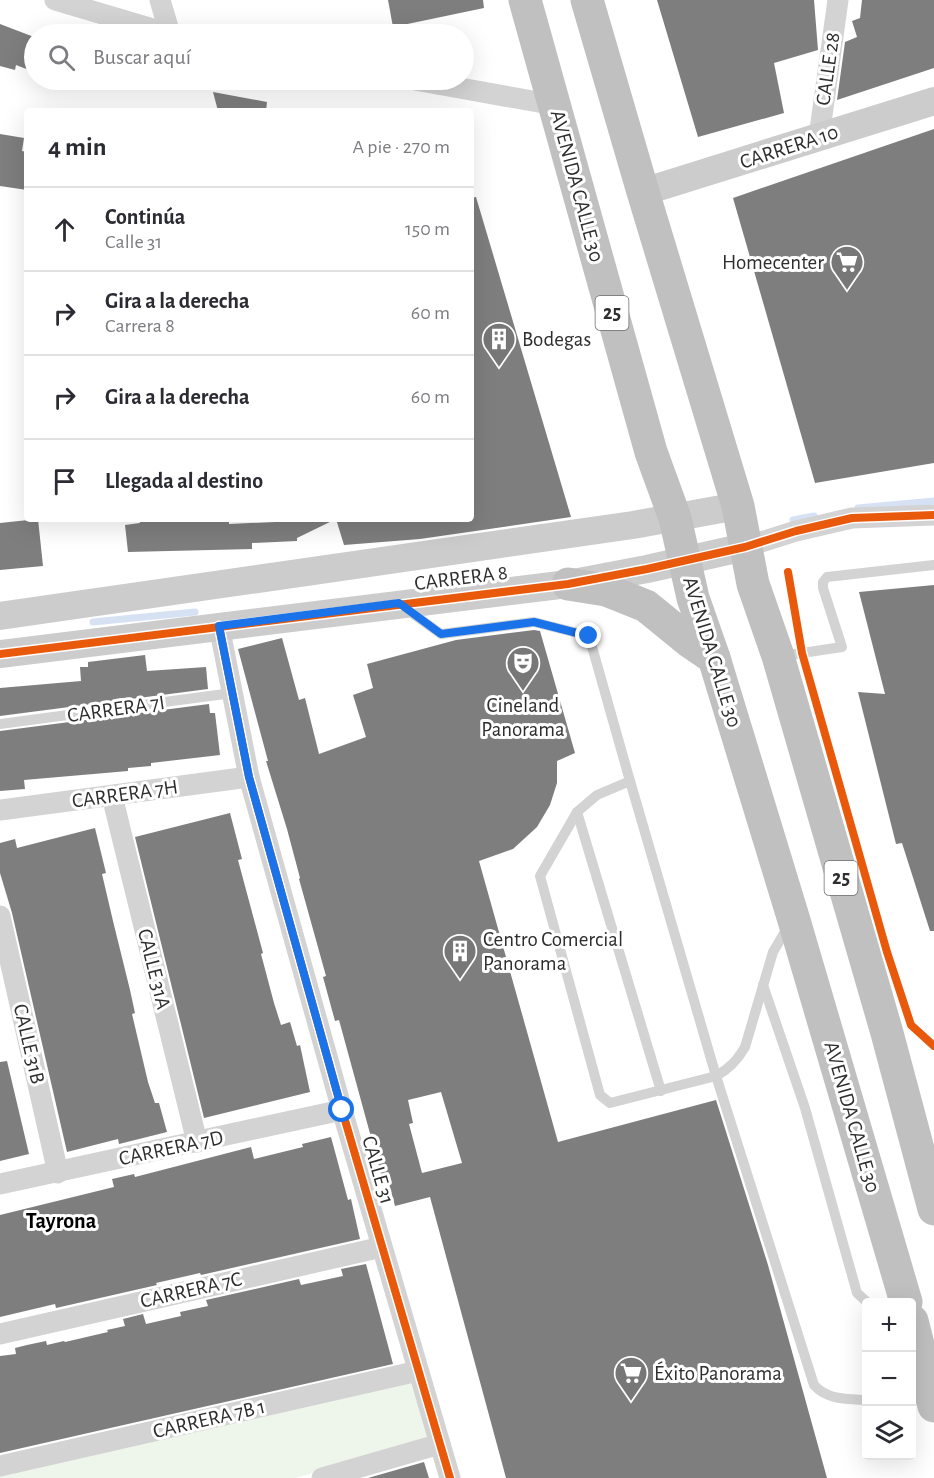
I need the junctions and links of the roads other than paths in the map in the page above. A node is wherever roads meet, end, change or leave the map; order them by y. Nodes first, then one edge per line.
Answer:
1 (55, 0) edge
2 (160, 0) edge
3 (525, 0) edge
4 (587, 0) edge
5 (838, 0) edge
6 (136, 24) edge
7 (167, 24) edge
8 (471, 90) edge
9 (934, 100) edge
10 (555, 105) junction
11 (819, 137) junction
12 (643, 192) junction
13 (738, 506) junction
14 (934, 515) edge
15 (675, 518) junction
16 (745, 547) junction
17 (685, 560) junction
18 (934, 565) edge
19 (568, 584) junction
20 (399, 603) junction
21 (0, 616) edge
22 (219, 626) junction
23 (0, 654) edge
24 (778, 656) junction
25 (714, 658) junction
26 (232, 693) junction
27 (0, 724) edge
28 (249, 777) junction
29 (630, 781) junction
30 (112, 796) junction
31 (0, 810) edge
32 (577, 812) junction
33 (0, 916) edge
34 (793, 917) junction
35 (763, 985) junction
36 (716, 1076) junction
37 (661, 1091) junction
38 (342, 1110) junction
39 (197, 1142) junction
40 (58, 1173) junction
41 (929, 1177) edge
42 (0, 1184) edge
43 (934, 1209) edge
44 (382, 1247) junction
45 (863, 1298) edge
46 (905, 1298) edge
47 (0, 1334) edge
48 (916, 1342) edge
49 (418, 1371) junction
50 (862, 1399) edge
51 (930, 1405) edge
52 (440, 1444) junction
53 (0, 1466) edge
54 (322, 1478) edge
55 (450, 1478) edge

1 - 6 street
2 - 7 street
3 - 10 highway, AVENIDA CALLE 30 / 25
4 - 12 highway, 25
5 - 11 street, CALLE 28
8 - 10 street
9 - 11 street, CARRERA 10
10 - 15 highway, AVENIDA CALLE 30 / 25
11 - 12 street, CARRERA 10
12 - 13 highway, 25
13 - 15 street, CARRERA 8
13 - 16 highway, 25
14 - 16 street
15 - 17 highway, AVENIDA CALLE 30 / 25
15 - 21 street, CARRERA 8
16 - 17 street, CARRERA 8
16 - 24 highway, 25
17 - 19 street, CARRERA 8
17 - 25 highway, AVENIDA CALLE 30 / 25
18 - 24 lane
19 - 20 street, CARRERA 8
19 - 25 highway
20 - 22 street, CARRERA 8
20 - 29 lane
22 - 23 street, CARRERA 8
22 - 26 street, CALLE 31
24 - 41 highway, 25
25 - 34 highway, AVENIDA CALLE 30 / 25
26 - 27 lane, CARRERA 7I
26 - 28 street, CALLE 31
28 - 30 street, CARRERA 7H
28 - 38 street, CALLE 31
29 - 32 lane
29 - 36 lane
30 - 31 street, CARRERA 7H
30 - 39 street, CALLE 31A
32 - 37 lane
32 - 37 lane
33 - 40 street, CALLE 31B
34 - 35 lane
34 - 46 highway, AVENIDA CALLE 30 / 25
35 - 36 lane
35 - 45 lane
36 - 37 lane
36 - 50 lane
38 - 39 street, CARRERA 7D
38 - 44 street, CALLE 31
39 - 40 street, CARRERA 7D
40 - 42 street, CARRERA 7D
41 - 43 highway, 25
44 - 47 street, CARRERA 7C
44 - 49 street, CALLE 31
48 - 51 highway, AVENIDA CALLE 30 / 25
49 - 52 street, CALLE 31
49 - 53 street, CARRERA 7B 1
52 - 54 street
52 - 55 street, CALLE 31

